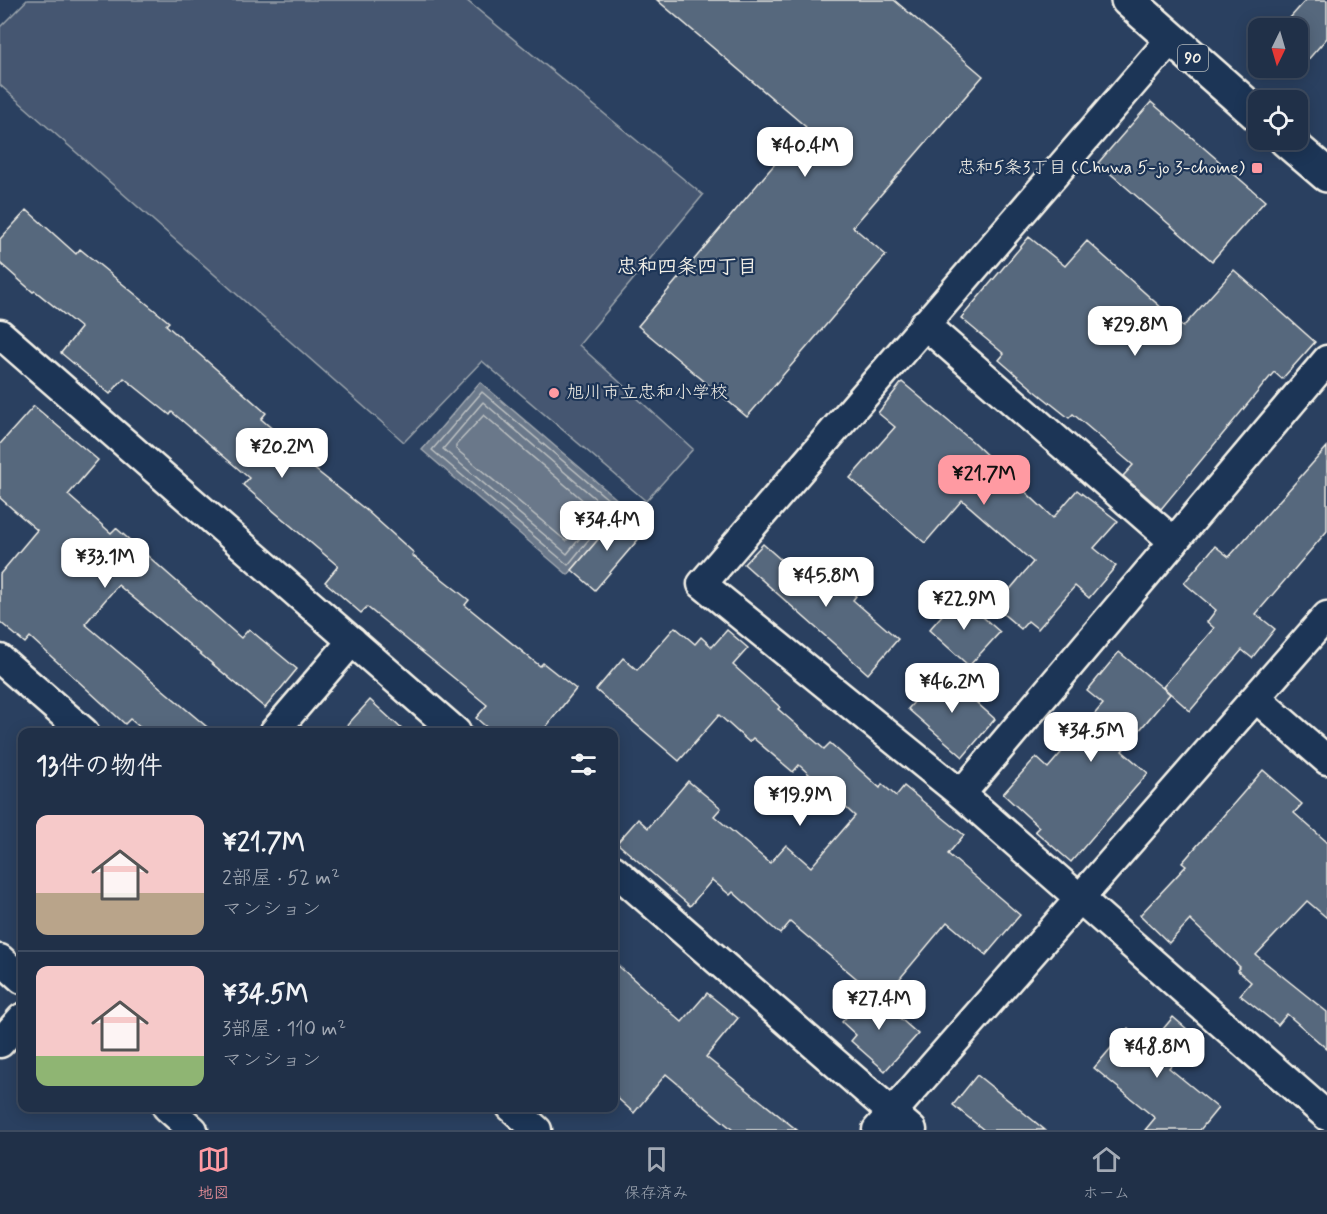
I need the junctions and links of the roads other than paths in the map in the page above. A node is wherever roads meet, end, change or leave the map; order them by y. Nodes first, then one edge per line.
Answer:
1 (1128, 0) edge
2 (1171, 39) junction
3 (1248, 106) edge
4 (1299, 150) edge
5 (1325, 169) edge
6 (924, 324) junction
7 (2, 340) edge
8 (1327, 360) edge
9 (1174, 542) junction
10 (1327, 616) edge
11 (352, 641) junction
12 (0, 659) edge
13 (1256, 698) junction
14 (79, 728) edge
15 (277, 728) edge
16 (451, 728) edge
17 (1327, 760) edge
18 (961, 794) junction
19 (618, 874) edge
20 (1079, 900) junction
21 (0, 959) edge
22 (18, 975) edge
23 (18, 1023) edge
24 (0, 1043) edge
25 (173, 1112) edge
26 (517, 1112) edge
27 (1327, 1116) edge
28 (893, 1124) edge
29 (193, 1130) edge
30 (537, 1130) edge

1 - 2 main road, 90
2 - 3 main road, 90
2 - 6 street
4 - 5 main road
6 - 9 street
6 - 18 street
7 - 11 street
8 - 9 street
9 - 18 street
10 - 13 street
11 - 15 street
11 - 16 street
12 - 14 street
13 - 17 street
13 - 20 street
18 - 20 street
19 - 28 street
20 - 27 street
20 - 28 street
21 - 22 street
23 - 24 street
25 - 29 street
26 - 30 street

